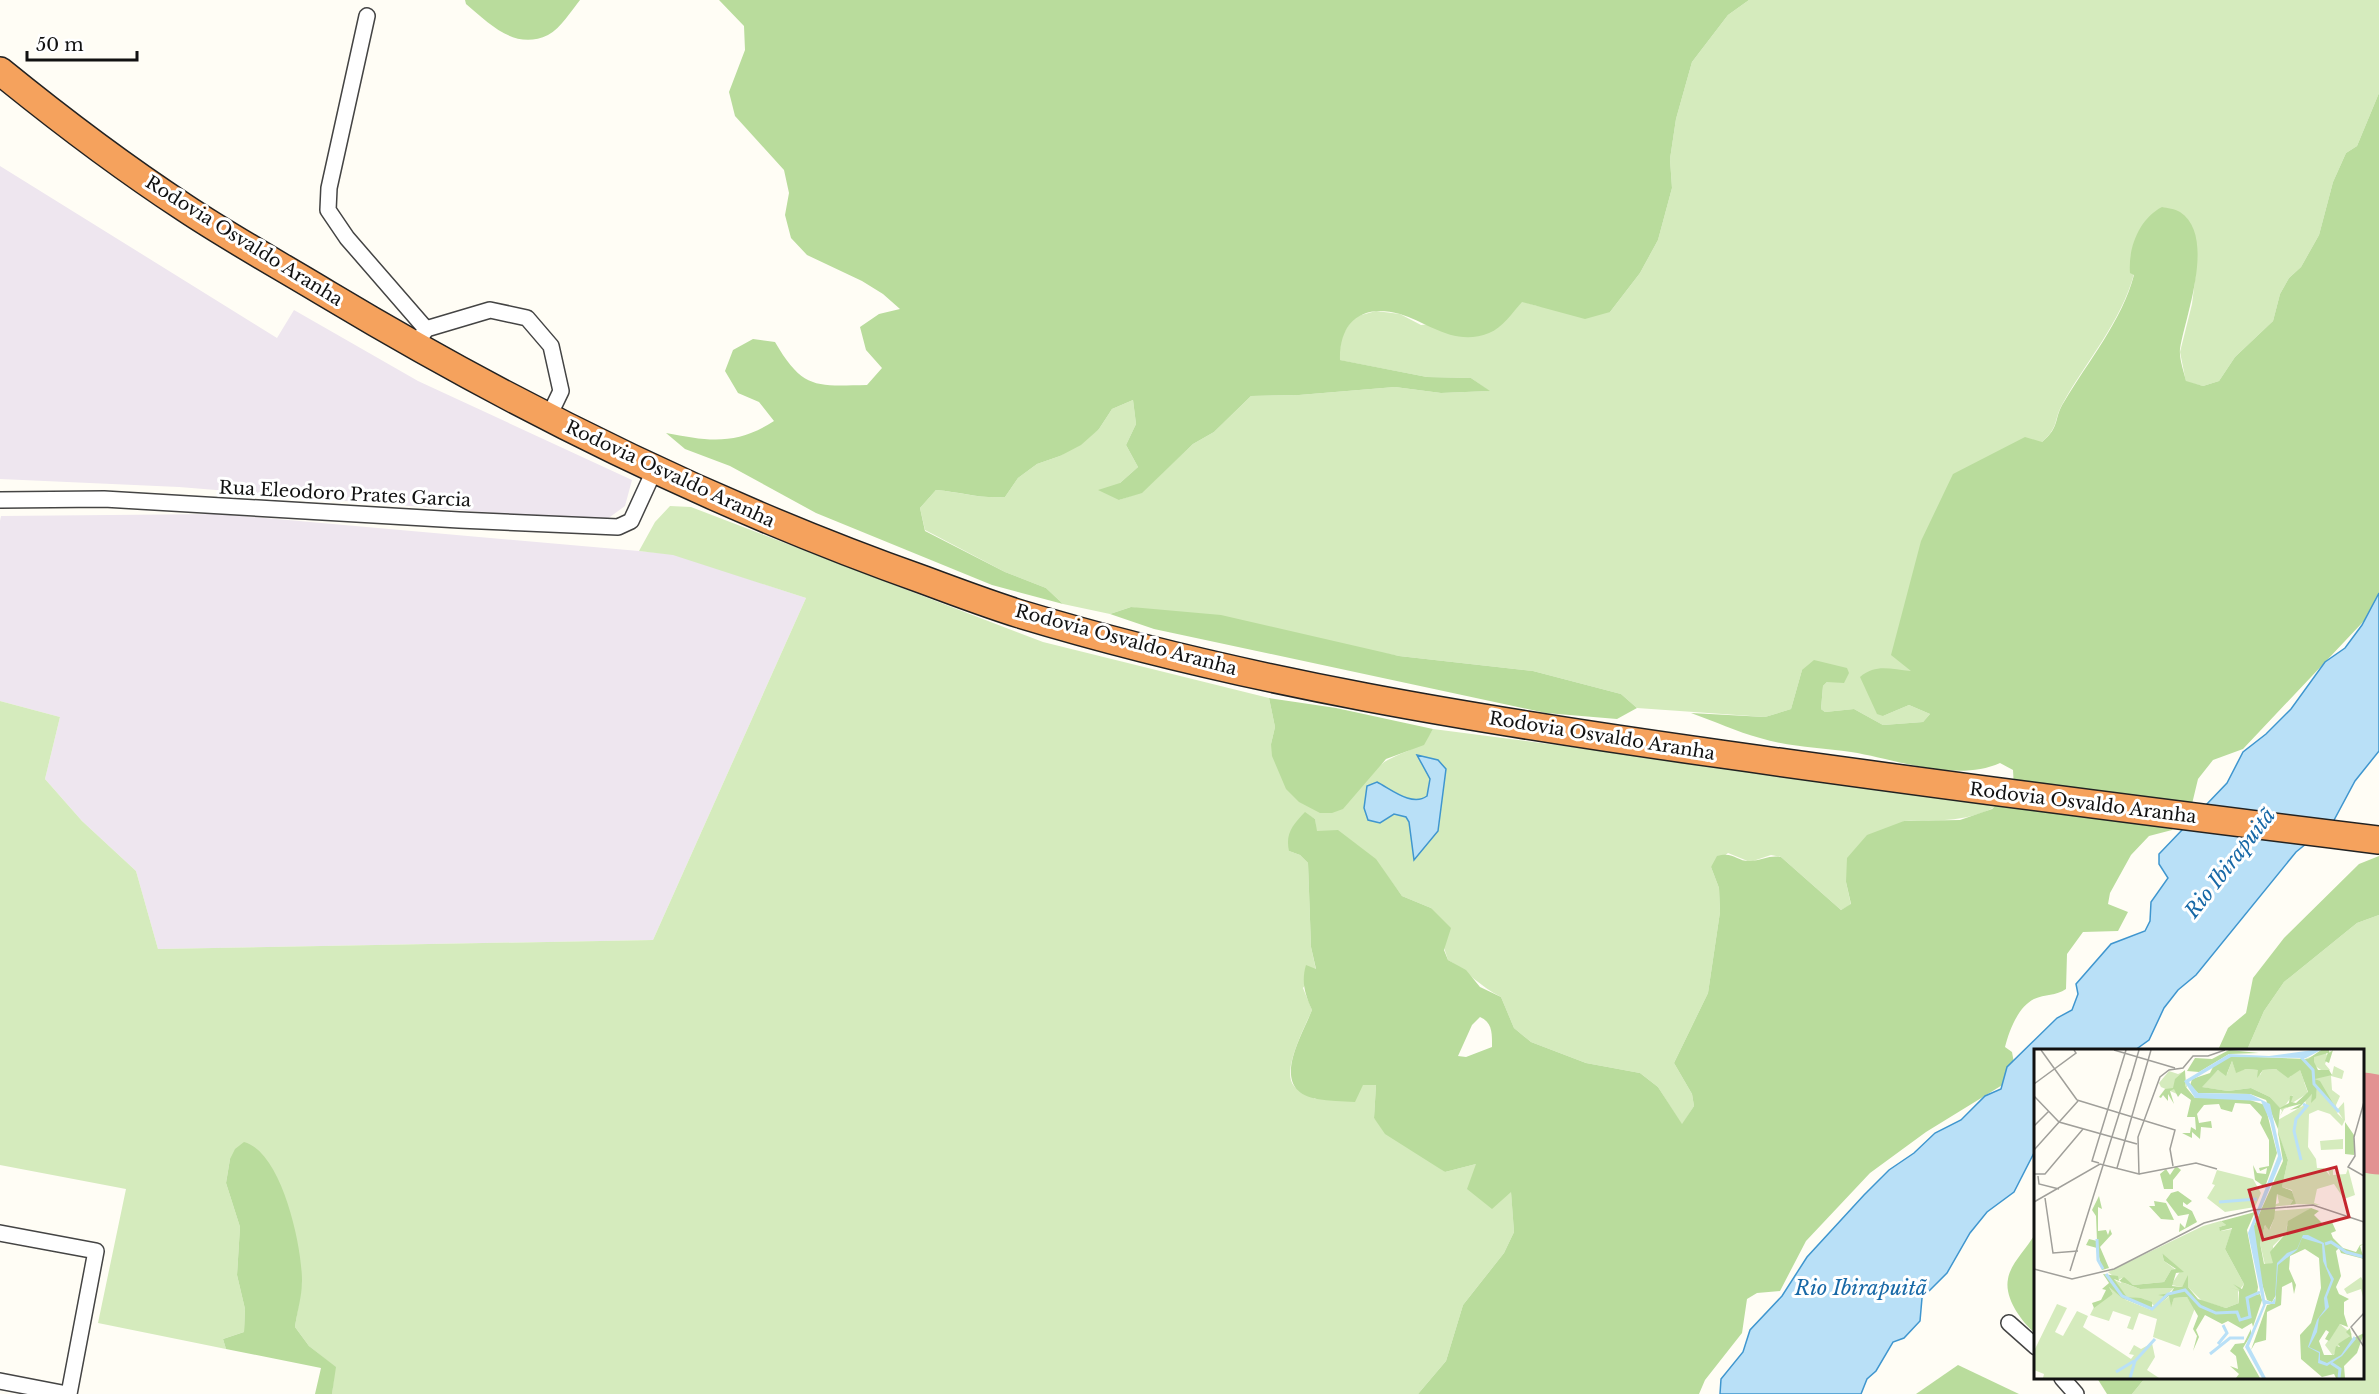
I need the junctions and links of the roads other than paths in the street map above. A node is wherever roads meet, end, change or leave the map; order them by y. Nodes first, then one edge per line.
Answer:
1 (367, 16) dead end
2 (0, 71) edge
3 (421, 338) junction
4 (548, 418) junction
5 (654, 471) junction
6 (0, 500) edge
7 (2379, 840) edge
8 (0, 1233) edge
9 (2009, 1323) dead end
10 (2034, 1345) edge
11 (2064, 1379) edge
12 (0, 1381) edge
13 (68, 1394) edge
14 (2076, 1394) edge

1 - 3 street
2 - 3 highway, Rodovia Osvaldo Aranha
3 - 4 highway, Rodovia Osvaldo Aranha
3 - 4 street
4 - 5 highway, Rodovia Osvaldo Aranha
5 - 6 street, Rua Eleodoro Prates Garcia
5 - 7 highway, Rodovia Osvaldo Aranha
8 - 13 street
9 - 10 street
11 - 14 street
12 - 13 street

